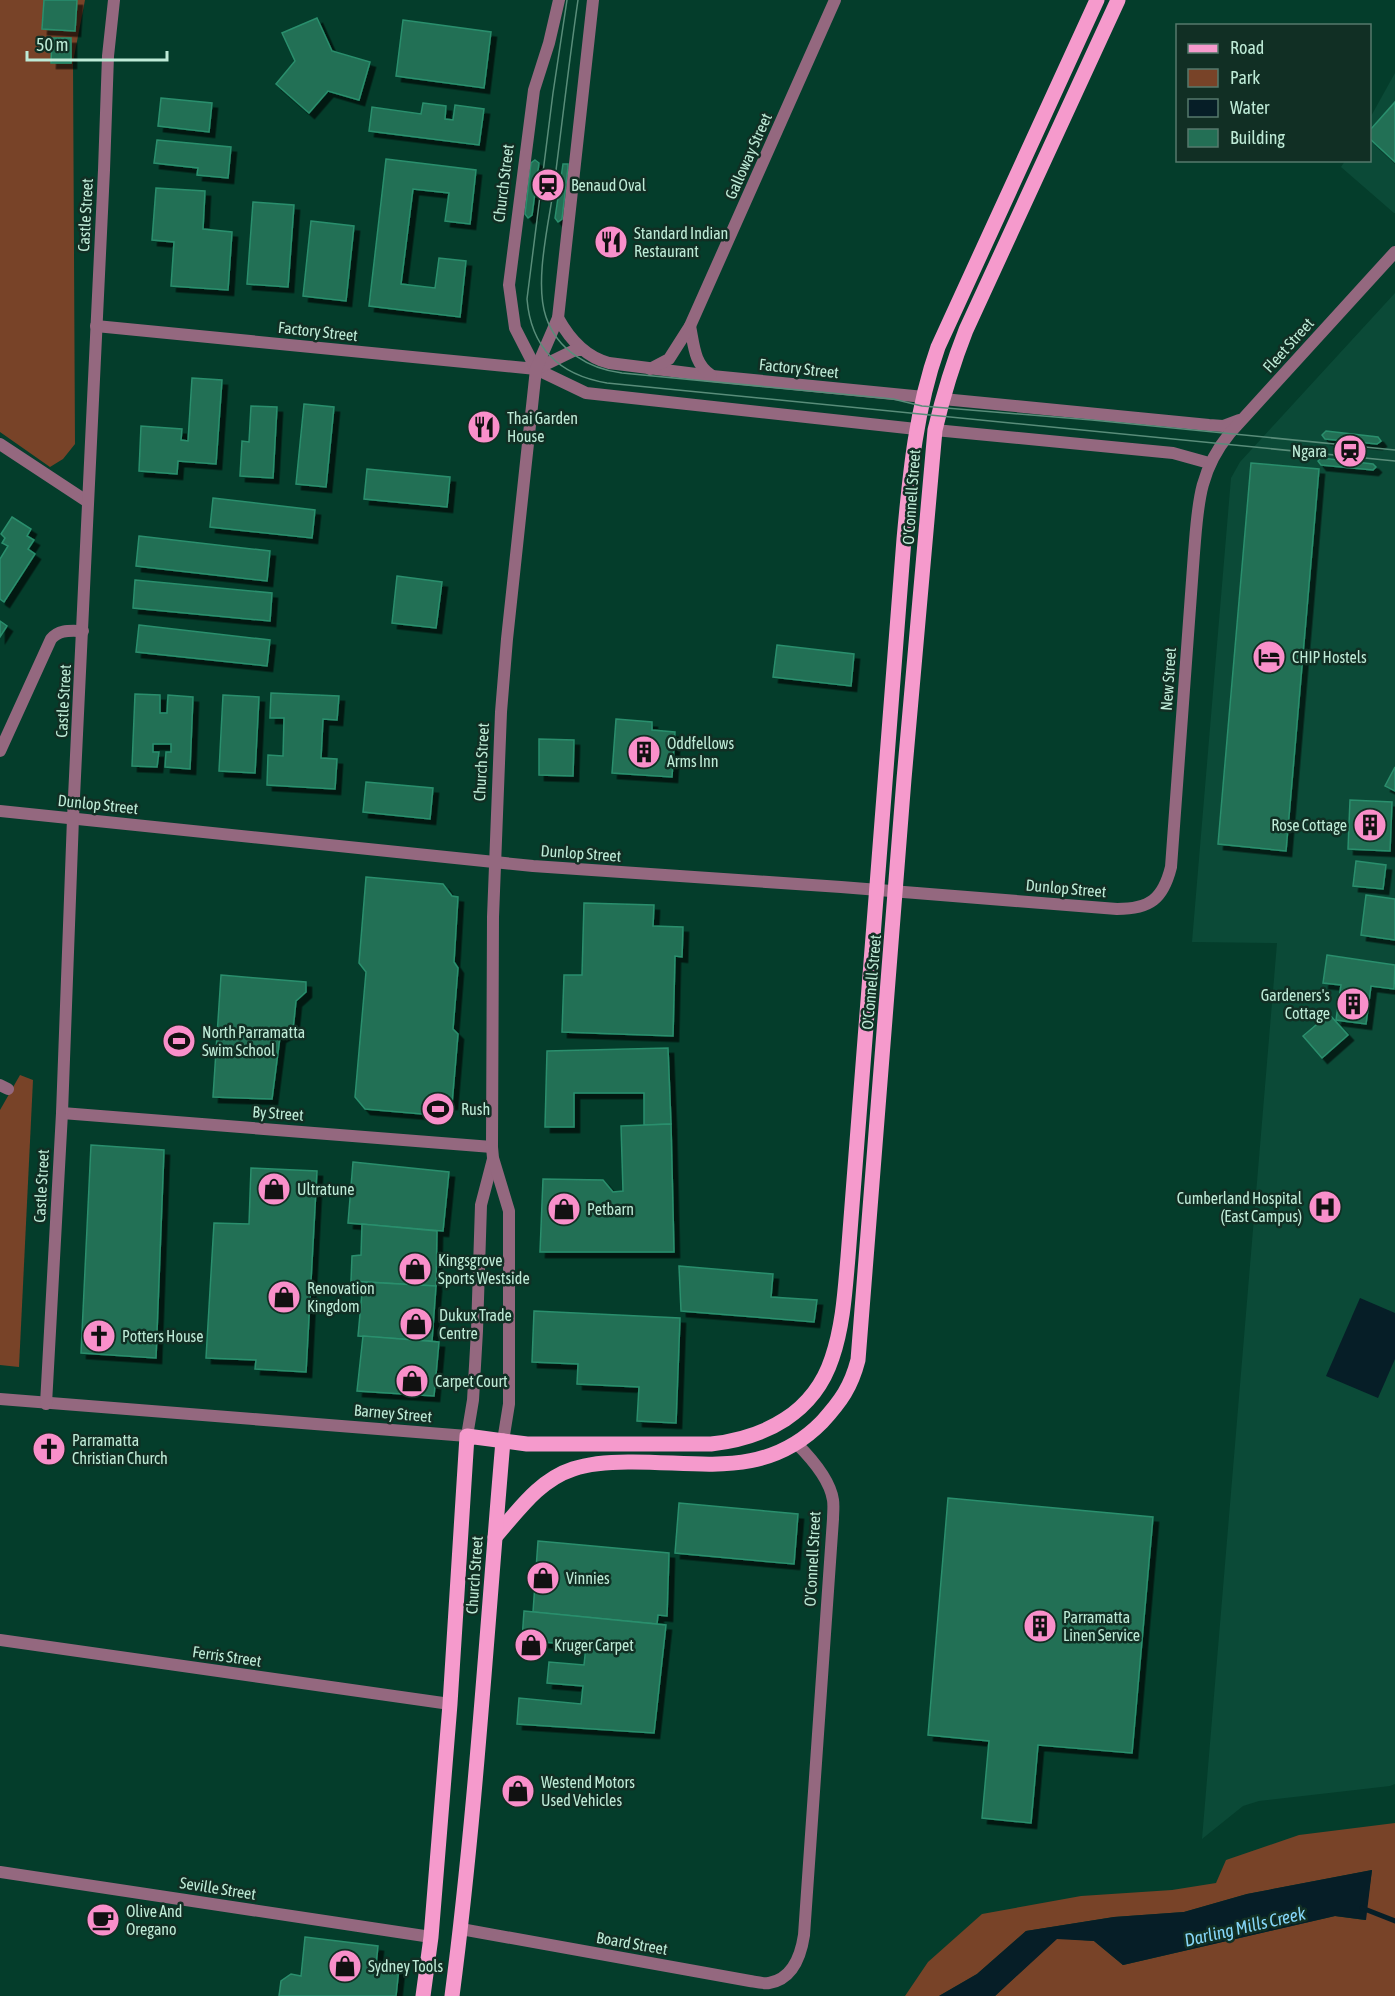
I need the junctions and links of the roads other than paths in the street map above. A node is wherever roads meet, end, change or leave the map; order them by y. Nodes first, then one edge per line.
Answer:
1 (114, 0) edge
2 (559, 0) edge
3 (593, 0) edge
4 (835, 0) edge
5 (1097, 0) edge
6 (1118, 0) edge
7 (1395, 252) edge
8 (558, 318) junction
9 (96, 326) junction
10 (690, 326) junction
11 (583, 350) junction
12 (536, 369) junction
13 (650, 369) junction
14 (712, 376) junction
15 (924, 398) junction
16 (943, 399) junction
17 (1243, 418) junction
18 (916, 429) junction
19 (935, 430) junction
20 (0, 444) edge
21 (1209, 463) junction
22 (88, 502) junction
23 (83, 631) junction
24 (0, 751) edge
25 (0, 811) edge
26 (73, 818) junction
27 (495, 862) junction
28 (876, 890) junction
29 (896, 891) junction
30 (1158, 896) joint
31 (62, 1113) junction
32 (492, 1152) junction
33 (0, 1399) edge
34 (46, 1404) junction
35 (780, 1423) joint
36 (467, 1436) junction
37 (503, 1441) junction
38 (797, 1444) junction
39 (495, 1537) junction
40 (0, 1640) edge
41 (450, 1704) junction
42 (0, 1872) edge
43 (461, 1929) junction
44 (430, 1937) junction
45 (793, 1969) joint
46 (423, 1996) edge
47 (452, 1996) edge

1 - 9 street, Castle Street
2 - 12 street, Church Street
3 - 8 street, Church Street
4 - 10 street, Galloway Street
5 - 15 main road, O'Connell Street
6 - 16 main road, O'Connell Street
7 - 17 street, Fleet Street
8 - 11 street
8 - 12 street, Church Street
9 - 12 street, Factory Street
9 - 22 street, Castle Street
10 - 13 street, Galloway Street
10 - 14 street
11 - 12 street
11 - 13 street, Factory Street
12 - 18 street, Factory Street
12 - 27 street, Church Street
13 - 14 street, Factory Street
14 - 15 street, Factory Street
15 - 18 main road, O'Connell Street
16 - 17 street
16 - 19 main road, O'Connell Street
17 - 21 street, Fleet Street
18 - 28 main road, O'Connell Street
19 - 21 street
19 - 29 main road, O'Connell Street
20 - 22 street
21 - 30 street, New Street
22 - 23 street, Castle Street
23 - 24 street
23 - 26 street, Castle Street
25 - 26 street, Dunlop Street
26 - 27 street, Dunlop Street
26 - 31 street, Castle Street
27 - 28 street, Dunlop Street
27 - 32 street, Church Street
28 - 29 street, Dunlop Street
28 - 35 main road, O'Connell Street
29 - 30 street, Dunlop Street
29 - 38 main road, O'Connell Street
31 - 32 street, By Street
31 - 34 street, Castle Street
32 - 36 street, Church Street
32 - 37 street, Church Street
33 - 34 street, Barney Street
34 - 36 street, Barney Street
35 - 37 main road, Barney Street
36 - 37 main road, Barney Street
36 - 41 main road, Church Street
37 - 39 main road, Church Street
38 - 39 main road
38 - 45 street, O'Connell Street
39 - 43 main road, Church Street
40 - 41 street, Ferris Street
41 - 44 main road, Church Street
42 - 44 street, Seville Street
43 - 45 street, Board Street
43 - 47 main road, Church Street
44 - 46 main road, Church Street

